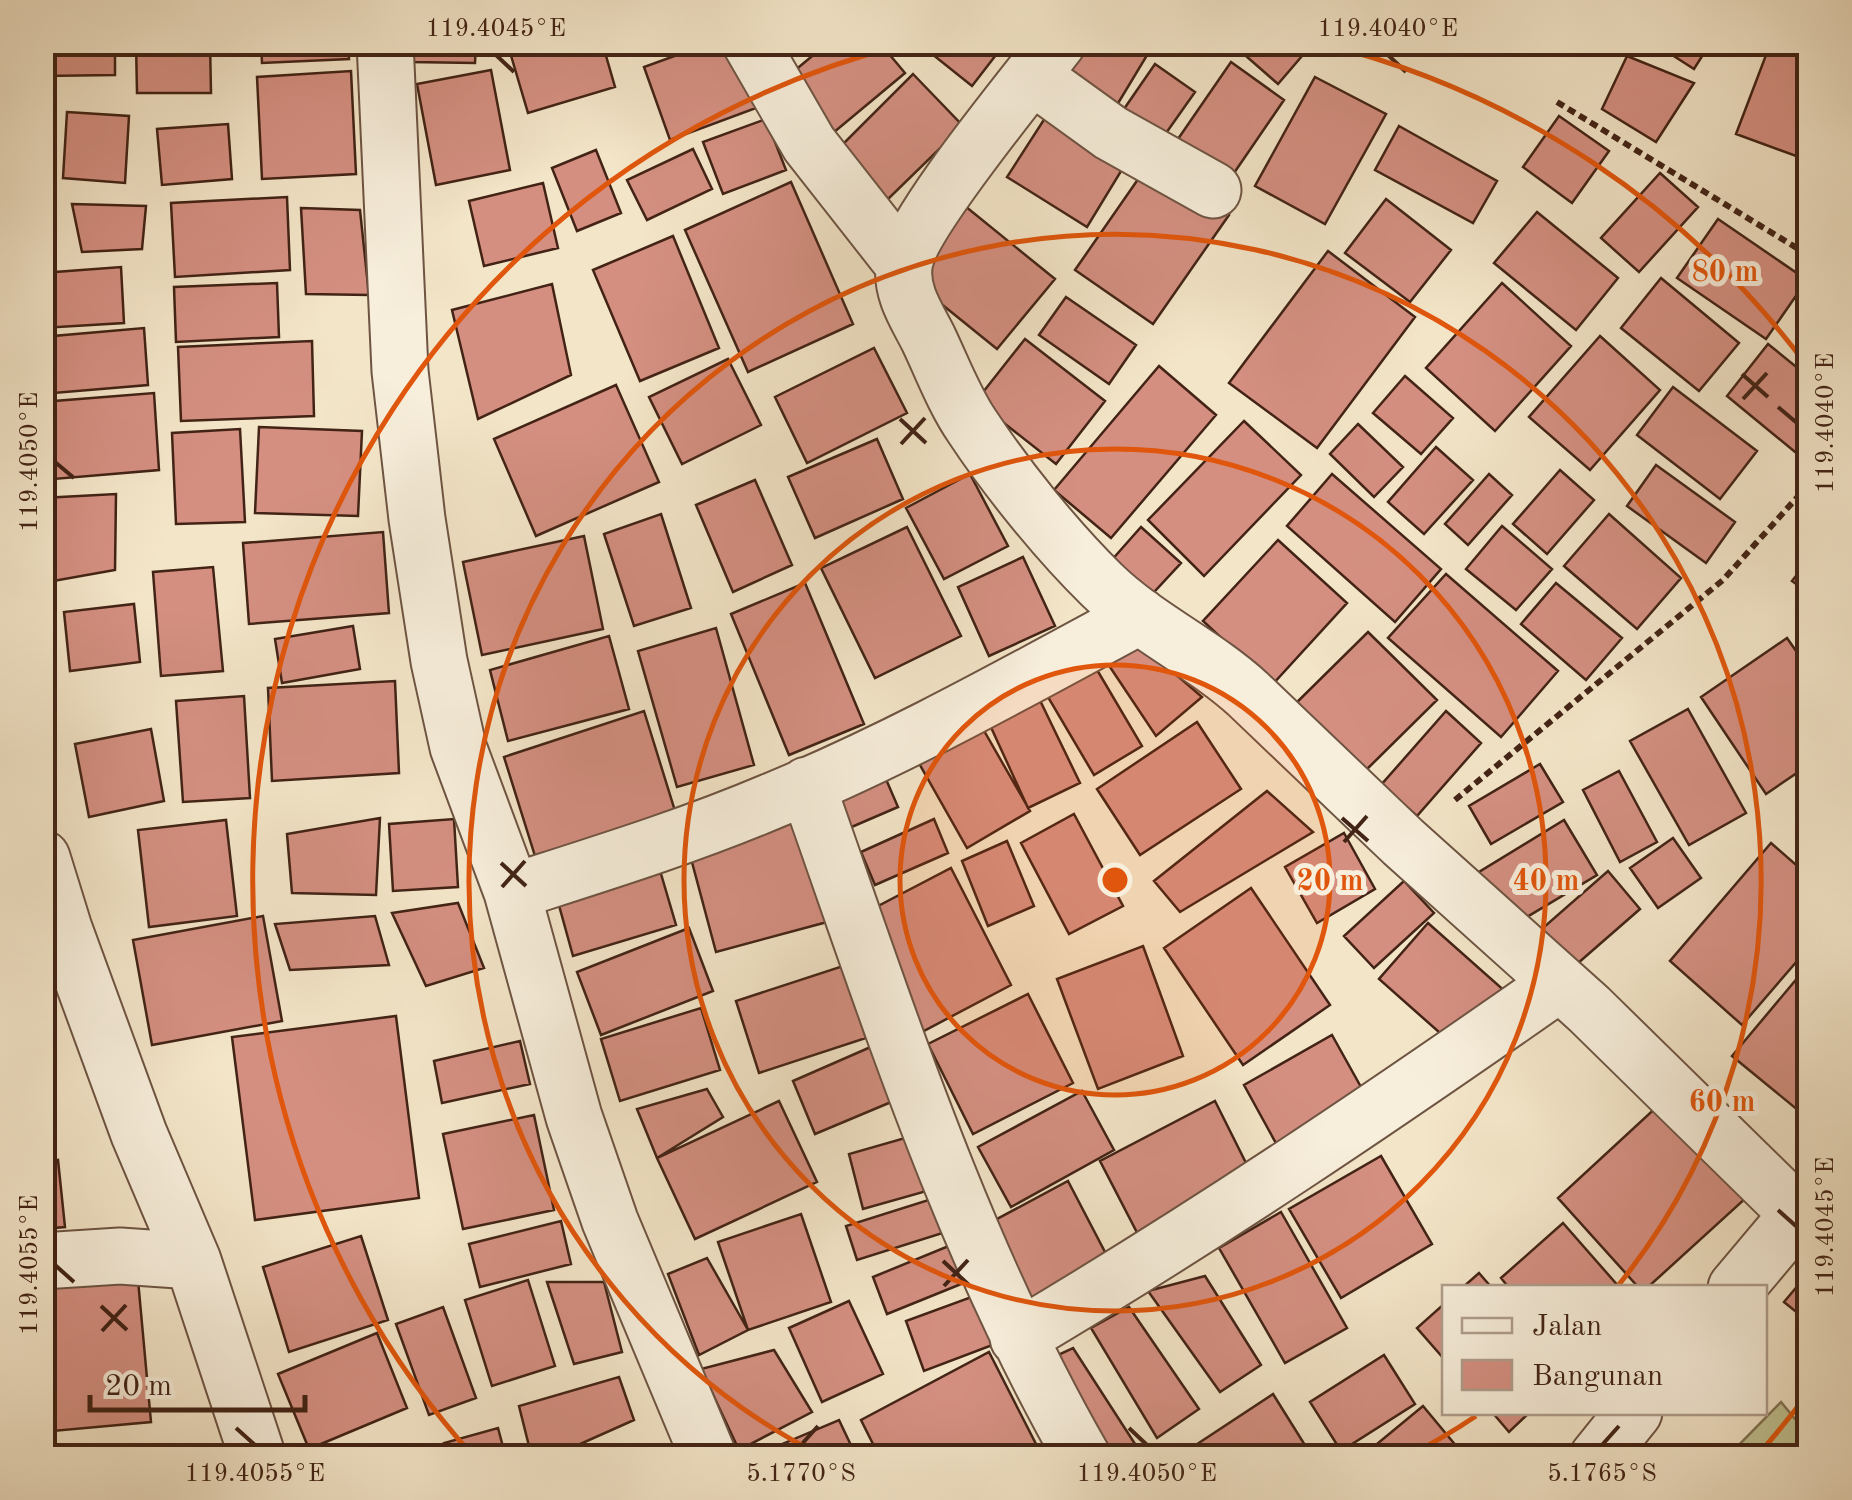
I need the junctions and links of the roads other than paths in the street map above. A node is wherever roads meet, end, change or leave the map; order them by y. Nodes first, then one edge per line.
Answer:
1 (385, 42) edge
2 (750, 42) edge
3 (1045, 59) edge
4 (1213, 190) dead end
5 (904, 265) junction
6 (1140, 616) junction
7 (807, 785) junction
8 (42, 858) edge
9 (512, 892) junction
10 (1560, 983) junction
11 (1803, 1206) edge
12 (42, 1261) edge
13 (193, 1261) junction
14 (1738, 1285) edge
15 (1018, 1338) junction
16 (1632, 1415) edge
17 (258, 1458) edge
18 (709, 1458) edge
19 (1082, 1458) edge
20 (1597, 1458) edge

1 - 9 street
2 - 5 street
3 - 4 street
3 - 5 street
5 - 6 street
6 - 7 street
6 - 10 street
7 - 9 street
7 - 15 street
8 - 13 street
9 - 18 street
10 - 11 street
10 - 15 street
11 - 14 street
12 - 13 street
13 - 17 street
15 - 19 street
16 - 20 street

